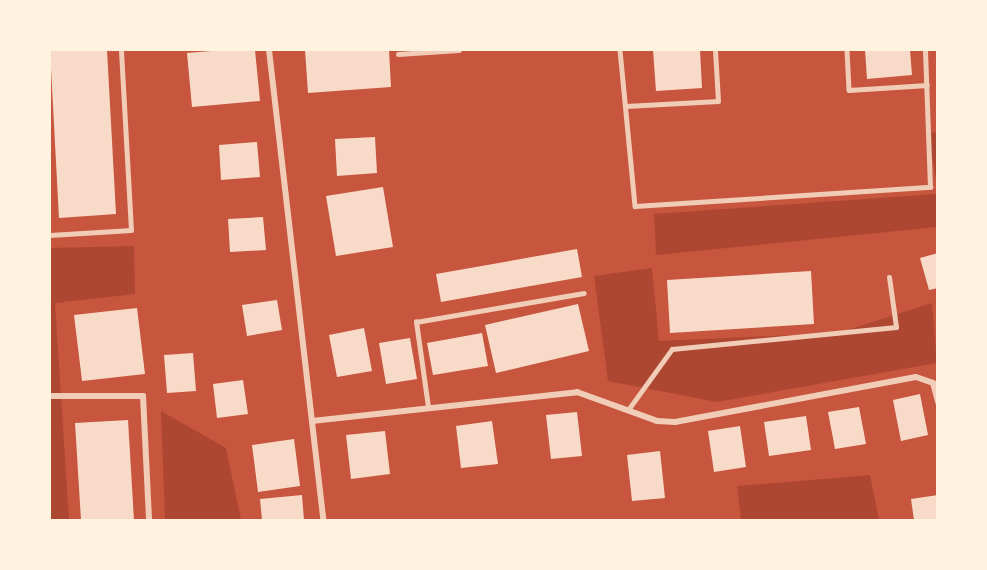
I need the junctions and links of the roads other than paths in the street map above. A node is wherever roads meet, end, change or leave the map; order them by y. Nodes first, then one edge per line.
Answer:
1 (121, 50) edge
2 (269, 50) edge
3 (459, 50) edge
4 (620, 50) edge
5 (715, 50) edge
6 (847, 50) edge
7 (925, 50) edge
8 (398, 54) dead end
9 (927, 85) junction
10 (626, 106) junction
11 (938, 186) edge
12 (930, 187) junction
13 (50, 235) edge
14 (889, 277) dead end
15 (584, 294) dead end
16 (50, 396) edge
17 (938, 402) edge
18 (428, 408) junction
19 (628, 410) junction
20 (312, 421) junction
21 (149, 520) edge
22 (323, 520) edge

1 - 13 lane
2 - 20 street
3 - 8 lane
4 - 10 lane
5 - 10 lane
6 - 9 lane
7 - 9 lane
9 - 12 lane
10 - 12 lane
11 - 12 lane
14 - 19 lane
15 - 18 lane
16 - 21 street
17 - 19 street
18 - 19 street
18 - 20 street
20 - 22 street

